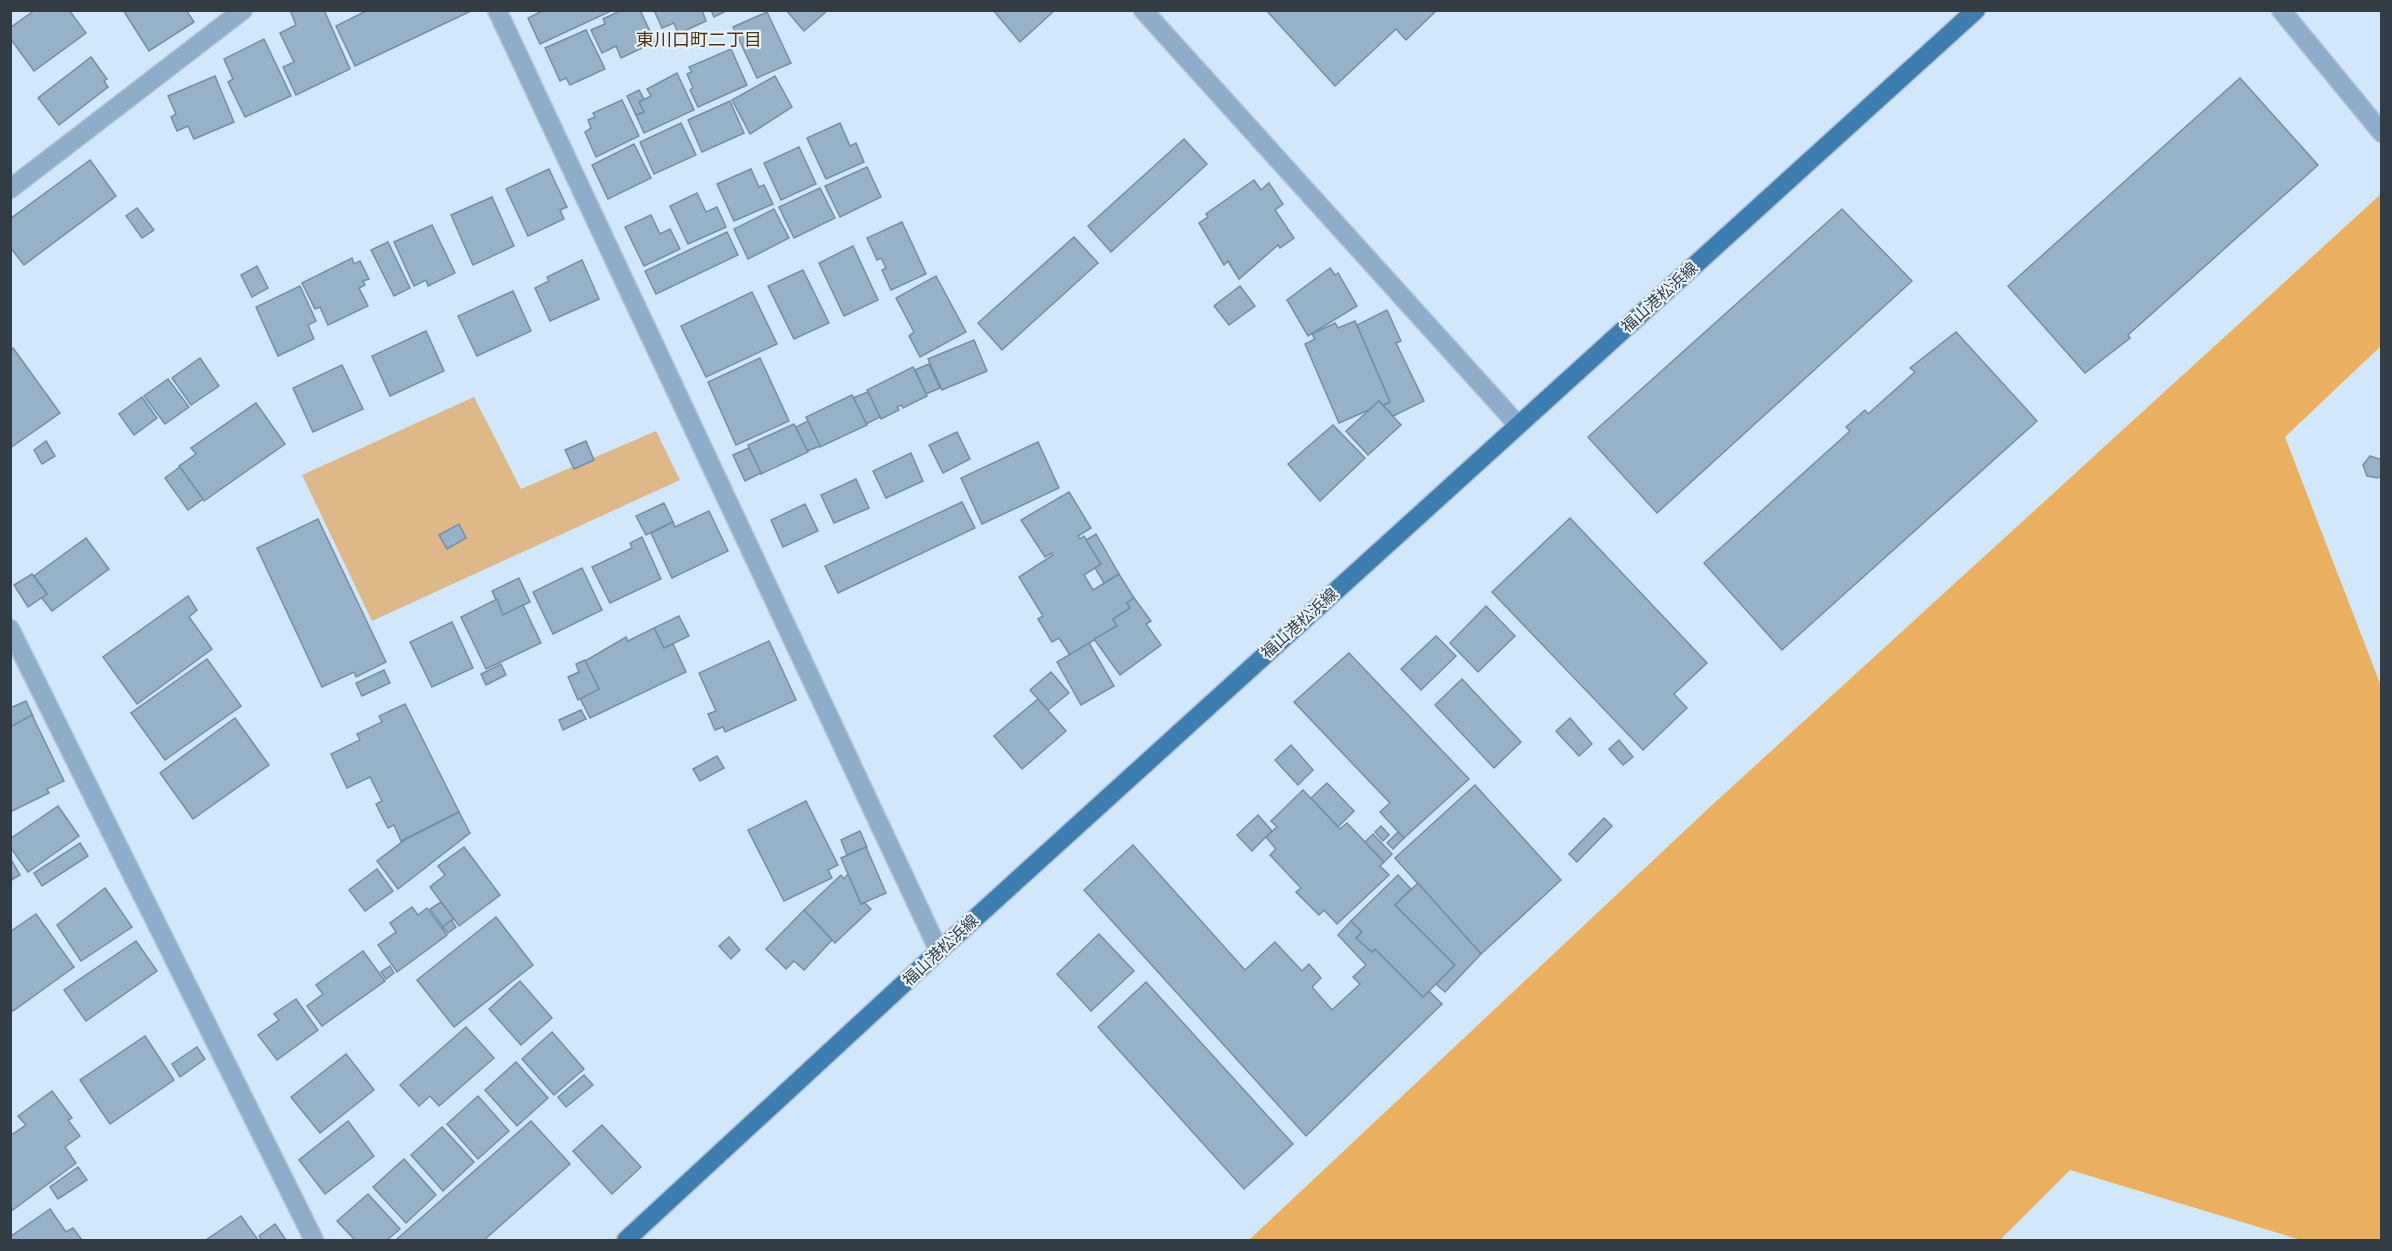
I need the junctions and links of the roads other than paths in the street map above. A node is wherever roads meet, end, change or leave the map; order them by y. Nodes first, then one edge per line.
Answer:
1 (243, 10) edge
2 (496, 10) edge
3 (1143, 10) edge
4 (1976, 10) edge
5 (2281, 10) edge
6 (2382, 133) edge
7 (10, 189) edge
8 (1518, 424) junction
9 (10, 629) edge
10 (939, 951) junction
11 (314, 1240) edge
12 (626, 1240) edge

1 - 7 street
2 - 10 street
3 - 8 street
4 - 8 main road, 福山港松浜線
5 - 6 street
8 - 10 main road, 福山港松浜線
9 - 11 street
10 - 12 main road, 福山港松浜線

